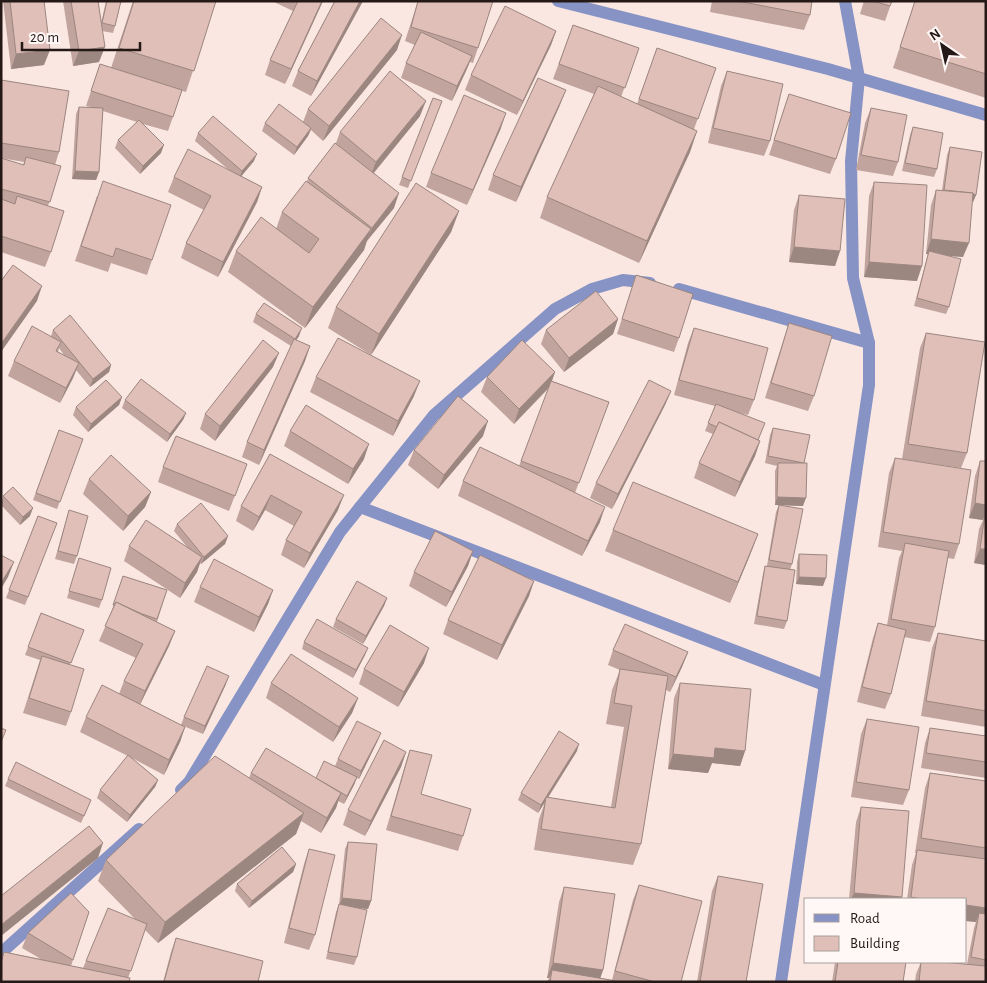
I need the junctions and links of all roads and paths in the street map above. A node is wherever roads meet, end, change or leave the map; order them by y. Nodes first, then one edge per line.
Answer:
1 (558, 1) edge
2 (844, 1) edge
3 (858, 78) junction
4 (986, 115) edge
5 (868, 343) junction
6 (360, 506) junction
7 (824, 685) junction
8 (169, 801) edge
9 (148, 820) edge
10 (1, 952) edge
11 (781, 982) edge

1 - 3 street
2 - 3 street
3 - 4 street
3 - 5 street
5 - 6 street
5 - 7 street
6 - 7 street
6 - 8 street
7 - 11 street
9 - 10 street

